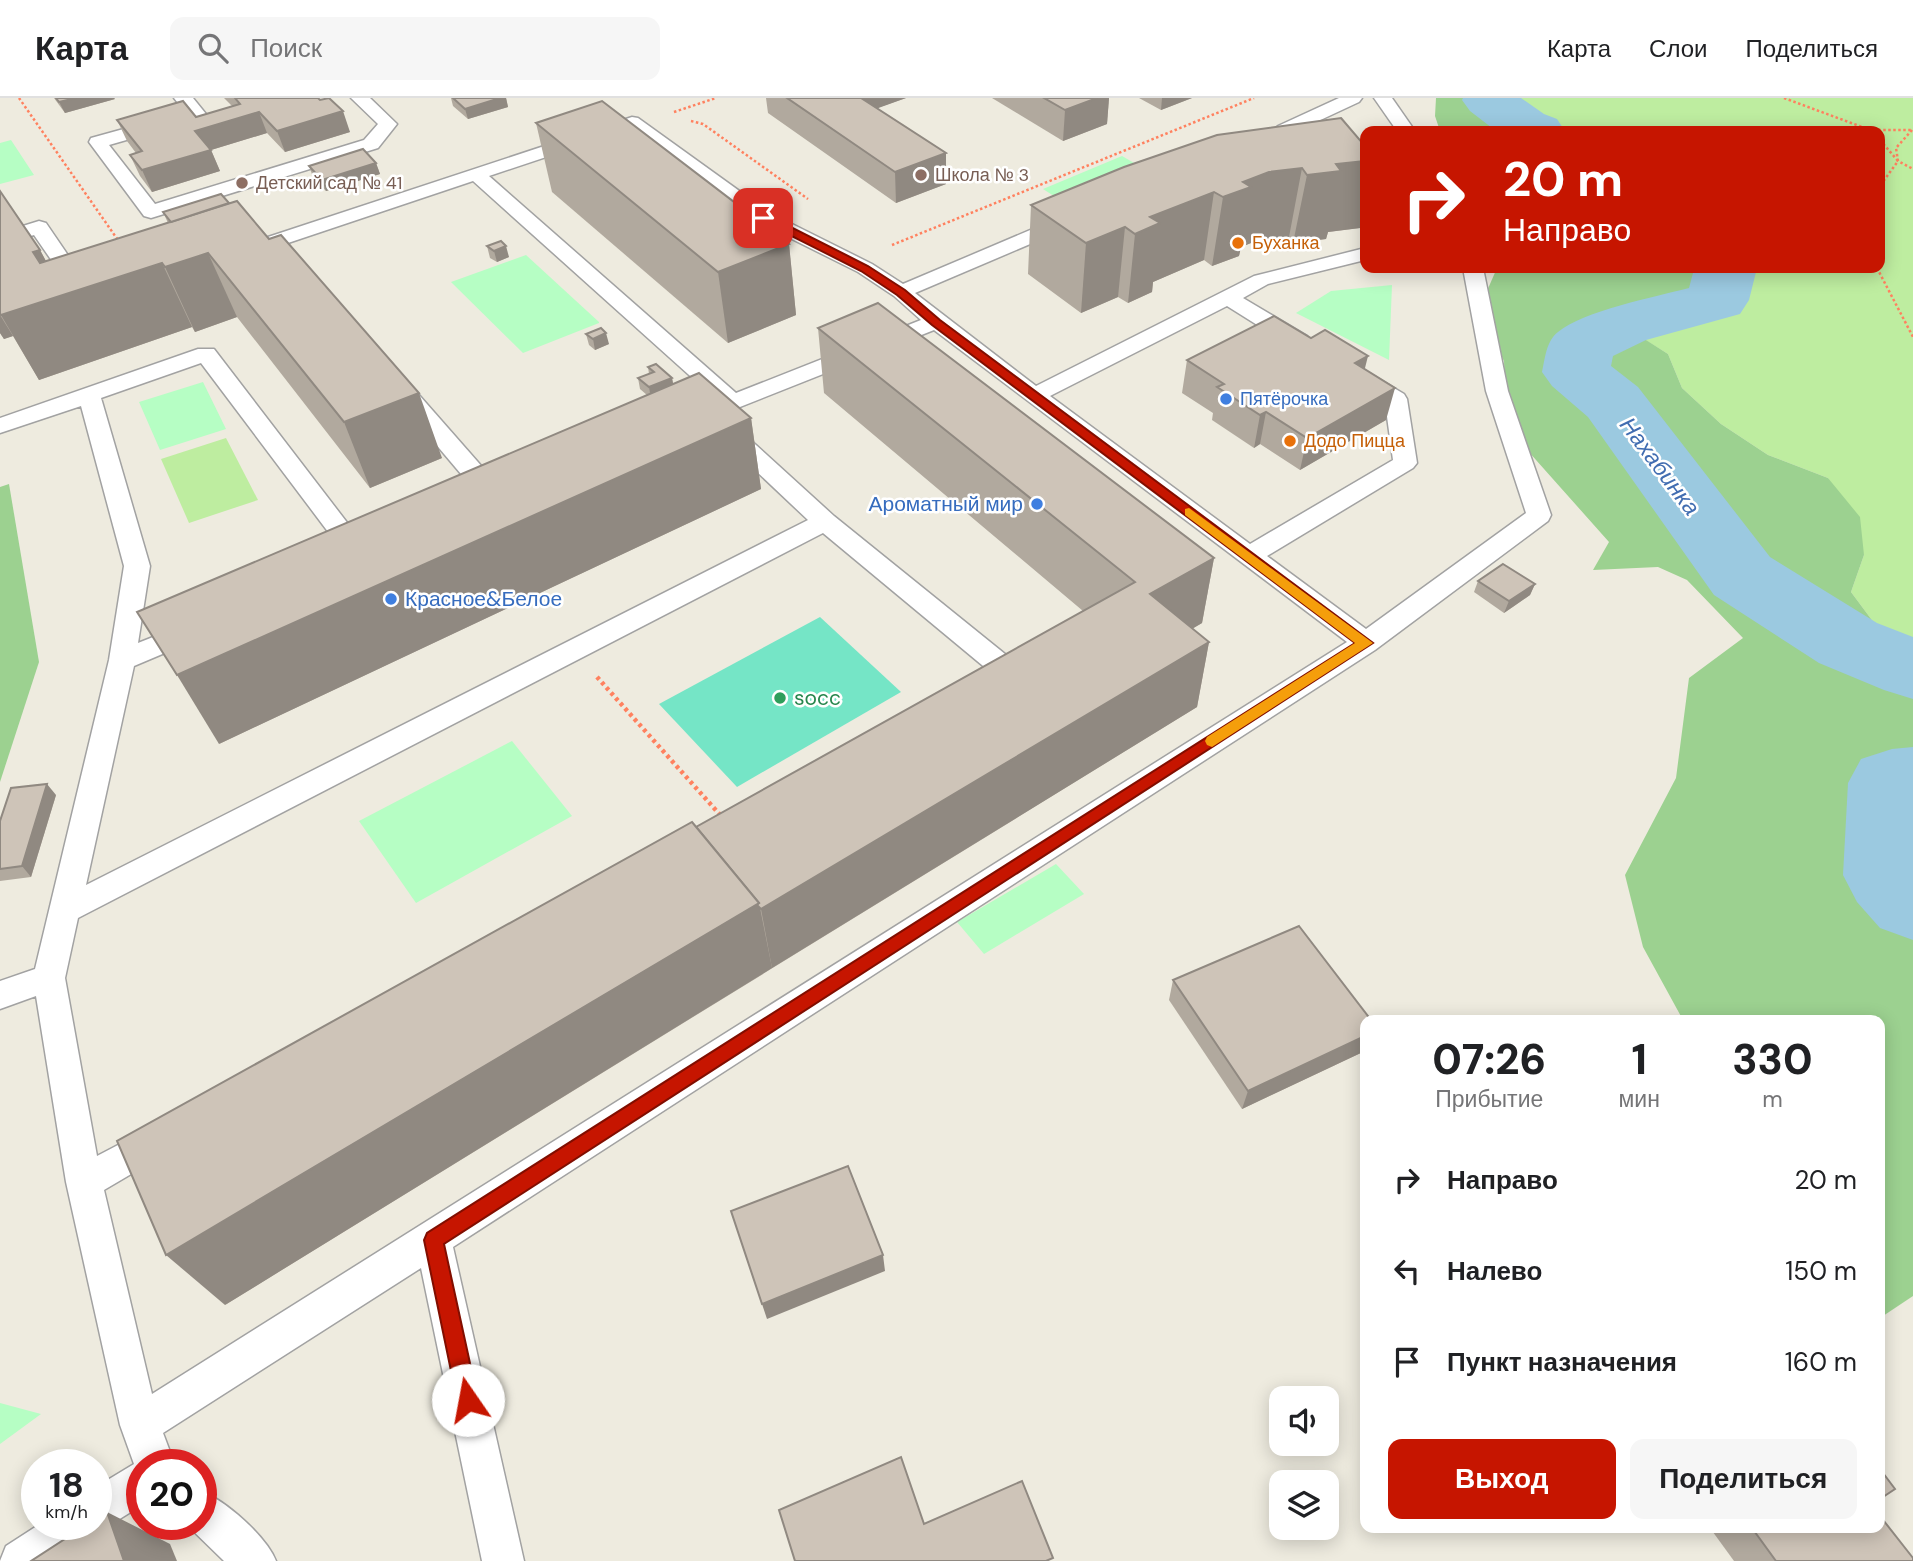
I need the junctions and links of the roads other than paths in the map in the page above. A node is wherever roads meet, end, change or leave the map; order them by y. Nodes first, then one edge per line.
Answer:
1 (183, 98) edge
2 (360, 98) edge
3 (1353, 98) edge
4 (1383, 98) edge
5 (1403, 126) edge
6 (1360, 167) edge
7 (476, 174) junction
8 (1083, 215) edge
9 (0, 239) edge
10 (275, 241) junction
11 (248, 250) edge
12 (1360, 255) edge
13 (293, 262) edge
14 (1474, 273) edge
15 (901, 292) junction
16 (1227, 297) junction
17 (103, 298) edge
18 (936, 322) junction
19 (1317, 352) edge
20 (1340, 365) edge
21 (391, 377) edge
22 (89, 395) junction
23 (1034, 396) junction
24 (734, 403) junction
25 (707, 413) junction
26 (682, 424) edge
27 (0, 426) edge
28 (522, 491) edge
29 (498, 502) junction
30 (473, 512) edge
31 (825, 522) junction
32 (387, 548) edge
33 (1249, 556) junction
34 (363, 559) junction
35 (337, 569) edge
36 (223, 618) edge
37 (1366, 643) junction
38 (122, 660) junction
39 (1010, 673) edge
40 (64, 911) junction
41 (49, 978) junction
42 (0, 995) edge
43 (181, 1127) edge
44 (84, 1182) junction
45 (433, 1240) junction
46 (140, 1425) junction
47 (149, 1449) edge
48 (217, 1526) edge
49 (53, 1540) edge
50 (21, 1561) edge
51 (255, 1561) edge
52 (503, 1561) edge

1 - 2 lane
3 - 6 lane
4 - 5 lane
7 - 10 lane
7 - 15 lane
7 - 24 lane
8 - 15 lane
9 - 17 lane
10 - 11 lane
10 - 13 lane
12 - 16 lane
14 - 37 lane
15 - 18 lane
16 - 19 lane
16 - 23 lane
18 - 23 lane
18 - 24 lane
20 - 33 lane
21 - 29 lane
22 - 27 lane
22 - 34 lane
22 - 38 lane
23 - 33 lane
24 - 25 lane
25 - 26 lane
25 - 31 lane
28 - 29 lane
29 - 30 lane
31 - 39 lane
31 - 40 lane
32 - 34 lane
33 - 37 lane
34 - 35 lane
36 - 38 lane
37 - 45 lane
38 - 40 lane
40 - 41 lane
41 - 42 lane
41 - 44 lane
43 - 44 lane
44 - 46 lane
45 - 46 lane
45 - 52 lane
46 - 47 lane
48 - 51 lane
49 - 50 lane

